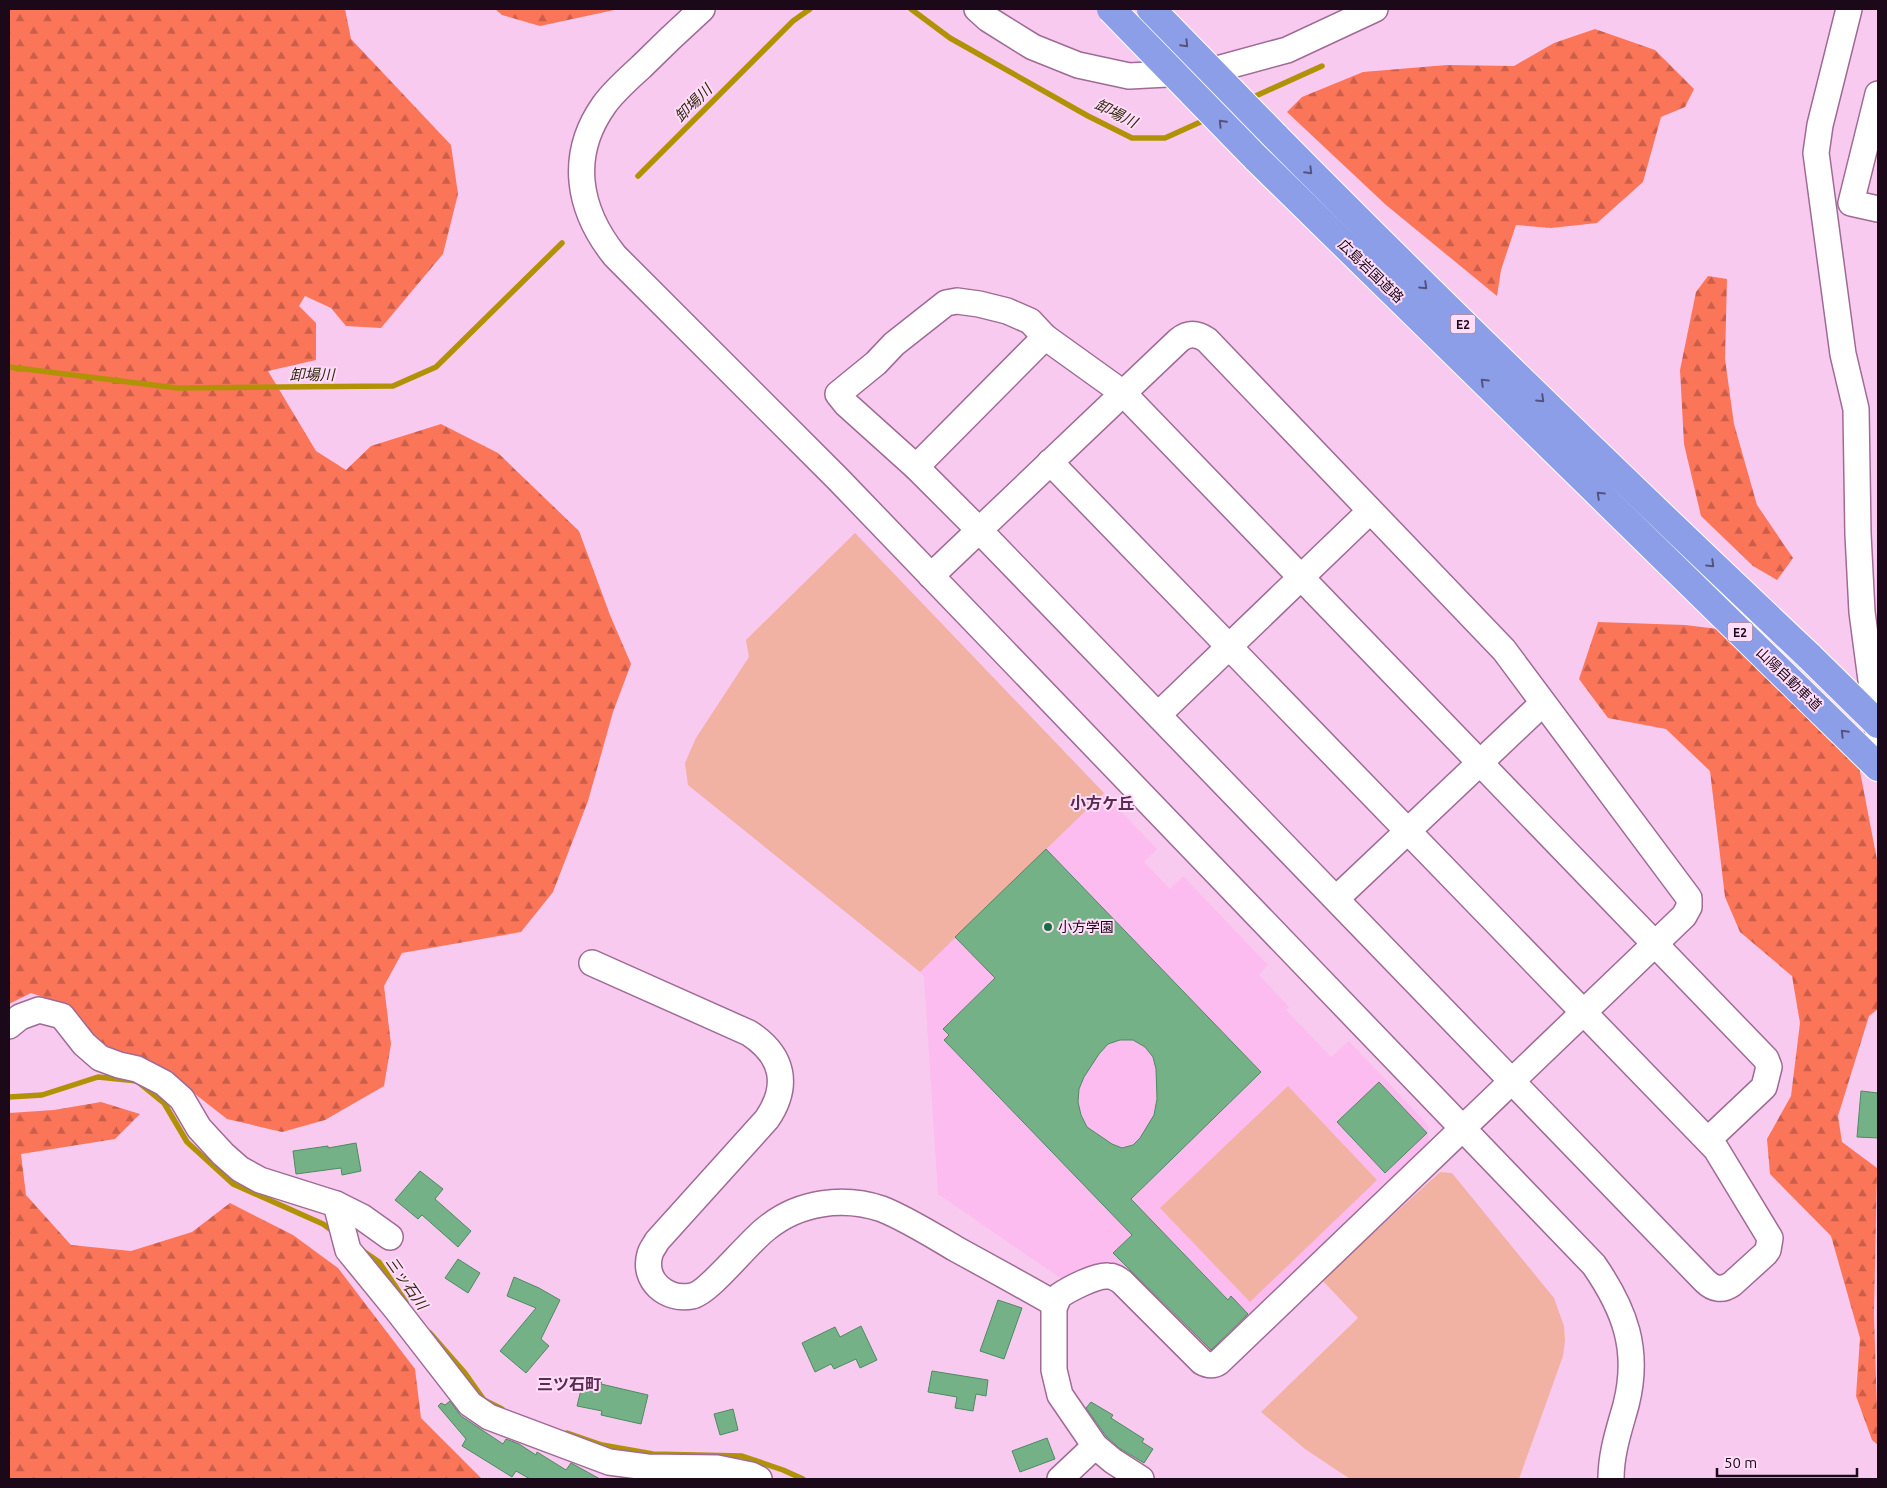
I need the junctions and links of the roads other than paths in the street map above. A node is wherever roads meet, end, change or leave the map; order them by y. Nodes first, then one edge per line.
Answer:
1 (702, 9) edge
2 (977, 9) edge
3 (1112, 9) edge
4 (1151, 9) edge
5 (1375, 9) edge
6 (1849, 9) edge
7 (1878, 94) edge
8 (1878, 210) edge
9 (1045, 337) junction
10 (1123, 393) junction
11 (1050, 462) junction
12 (916, 467) junction
13 (1370, 511) junction
14 (979, 530) junction
15 (1635, 530) joint
16 (931, 576) junction
17 (1301, 578) junction
18 (1870, 620) edge
19 (1229, 647) junction
20 (1543, 703) junction
21 (1159, 714) junction
22 (1878, 724) edge
23 (1878, 733) edge
24 (1480, 763) junction
25 (1878, 767) edge
26 (1408, 831) junction
27 (1337, 898) junction
28 (1655, 944) junction
29 (592, 963) dead end
30 (1584, 1012) junction
31 (9, 1026) edge
32 (1512, 1081) junction
33 (1463, 1128) junction
34 (1708, 1140) junction
35 (337, 1208) junction
36 (390, 1237) dead end
37 (1055, 1304) junction
38 (1095, 1446) junction
39 (760, 1479) edge
40 (1060, 1479) edge
41 (1141, 1479) edge
42 (1611, 1479) edge

1 - 16 street
2 - 5 street
15 -> 3 highway, 広島岩国道路 / E2, bridge
4 -> 22 highway, 広島岩国道路 / E2, bridge
6 - 18 street
7 - 8 street
9 - 10 street
9 - 12 street
9 - 12 street
10 - 11 street
10 - 13 street
10 - 17 street
11 - 14 street
11 - 19 street
12 - 14 street
13 - 17 street
13 - 20 street
14 - 16 street
14 - 21 street
25 -> 15 highway, 山陽自動車道 / E2
16 - 33 street
17 - 19 street
17 - 24 street
18 - 23 street
19 - 21 street
19 - 26 street
20 - 24 street
20 - 28 street
21 - 27 street
24 - 26 street
24 - 28 street
26 - 27 street
26 - 30 street
27 - 32 street
28 - 30 street
28 - 34 street
29 - 37 street
30 - 32 street
30 - 34 street
31 - 35 street
32 - 33 street
32 - 34 street
33 - 37 street
33 - 42 street
35 - 36 street
35 - 39 street
37 - 38 street
38 - 40 street
38 - 41 street

